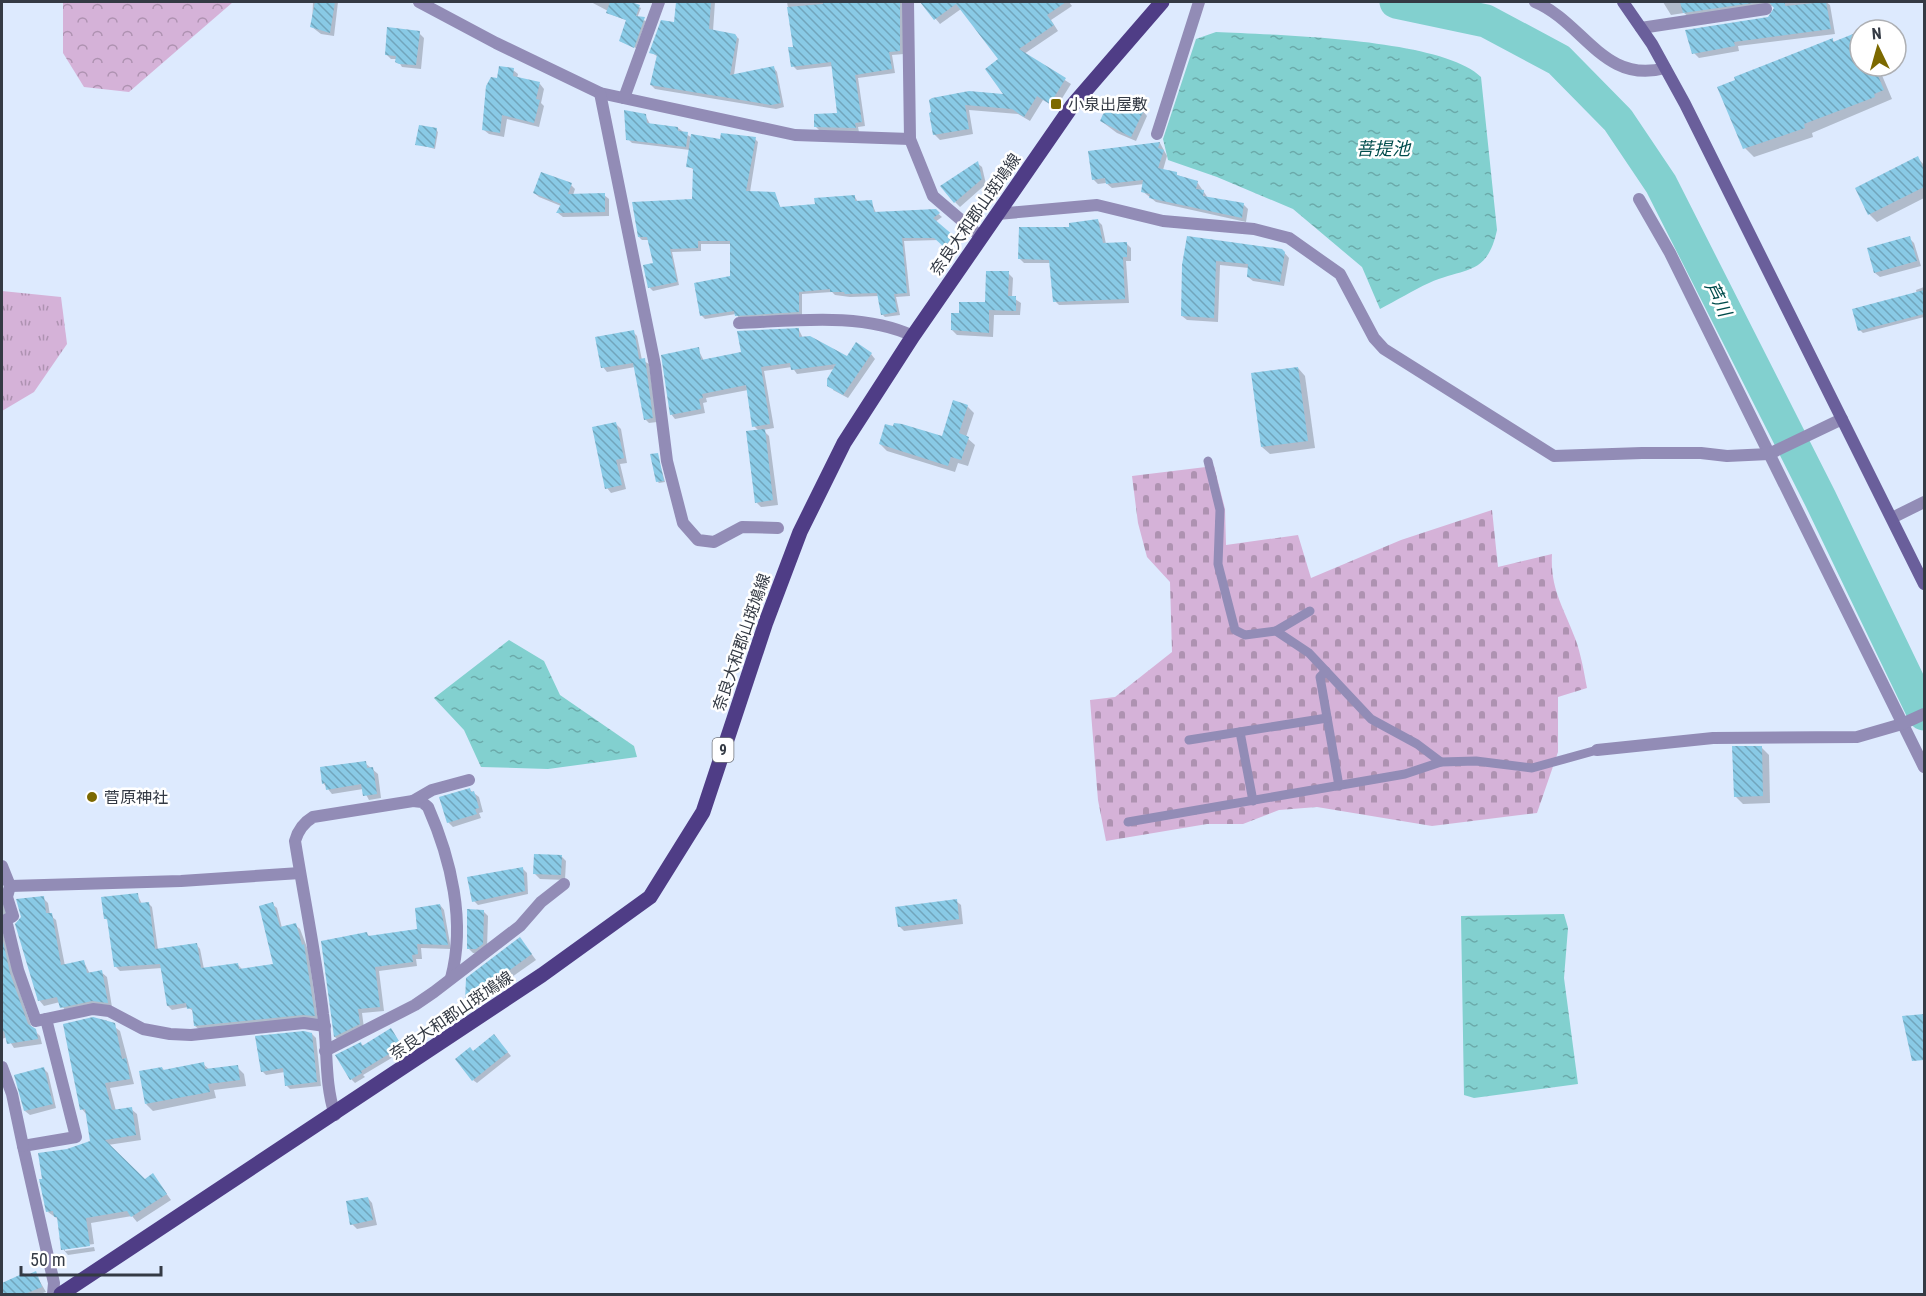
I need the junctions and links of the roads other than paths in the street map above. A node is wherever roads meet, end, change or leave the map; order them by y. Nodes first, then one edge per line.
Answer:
1 (419, 2) edge
2 (658, 2) edge
3 (909, 2) edge
4 (1162, 2) edge
5 (1199, 2) edge
6 (1535, 2) edge
7 (1623, 2) edge
8 (1766, 9) dead end
9 (1641, 28) junction
10 (1665, 68) junction
11 (600, 93) junction
12 (624, 98) junction
13 (1157, 134) dead end
14 (909, 139) junction
15 (1639, 199) dead end
16 (997, 214) junction
17 (981, 237) junction
18 (739, 323) dead end
19 (913, 336) junction
20 (1842, 419) junction
21 (1769, 454) junction
22 (1208, 461) dead end
23 (1924, 502) edge
24 (1892, 518) junction
25 (778, 528) dead end
26 (1924, 585) edge
27 (1310, 611) dead end
28 (1275, 631) junction
29 (1326, 671) junction
30 (1924, 714) edge
31 (1327, 718) junction
32 (1902, 724) junction
33 (1240, 732) junction
34 (1189, 740) dead end
35 (1597, 750) joint
36 (1441, 762) junction
37 (1924, 767) edge
38 (469, 780) dead end
39 (1339, 786) junction
40 (413, 801) junction
41 (1253, 801) junction
42 (1128, 822) dead end
43 (2, 866) edge
44 (300, 873) junction
45 (564, 884) dead end
46 (10, 886) junction
47 (451, 978) junction
48 (46, 1018) junction
49 (325, 1026) junction
50 (324, 1051) junction
51 (2, 1067) edge
52 (335, 1115) junction
53 (23, 1146) junction
54 (53, 1294) edge
55 (61, 1294) edge

1 - 11 street
2 - 12 street
3 - 14 street
4 - 16 main road, 奈良大和郡山斑鳩線 / 9
5 - 13 street
6 - 10 street
7 - 9 street
8 - 9 street
9 - 10 street
10 - 20 street
11 - 12 street
11 - 25 street
12 - 14 street
14 - 17 street
15 - 21 street
16 - 17 main road, 奈良大和郡山斑鳩線 / 9
16 - 21 street
17 - 19 main road, 奈良大和郡山斑鳩線 / 9
18 - 19 street
19 - 52 main road, 奈良大和郡山斑鳩線 / 9
20 - 21 street
20 - 24 street
21 - 32 street
22 - 28 lane
23 - 24 street
24 - 26 street
27 - 28 lane
28 - 29 lane
29 - 31 lane
29 - 36 lane
30 - 32 street
31 - 33 lane
31 - 39 lane
32 - 35 street
32 - 37 street
33 - 34 lane
33 - 41 lane
35 - 36 lane
36 - 39 lane
38 - 40 street
39 - 41 lane
40 - 44 street
40 - 47 street
41 - 42 lane
43 - 46 street
44 - 46 street
44 - 49 street
45 - 47 street
46 - 48 street
47 - 50 street
48 - 49 street
48 - 53 street
49 - 50 street
50 - 52 street
51 - 53 street
52 - 55 main road, 奈良大和郡山斑鳩線 / 9
53 - 54 street

